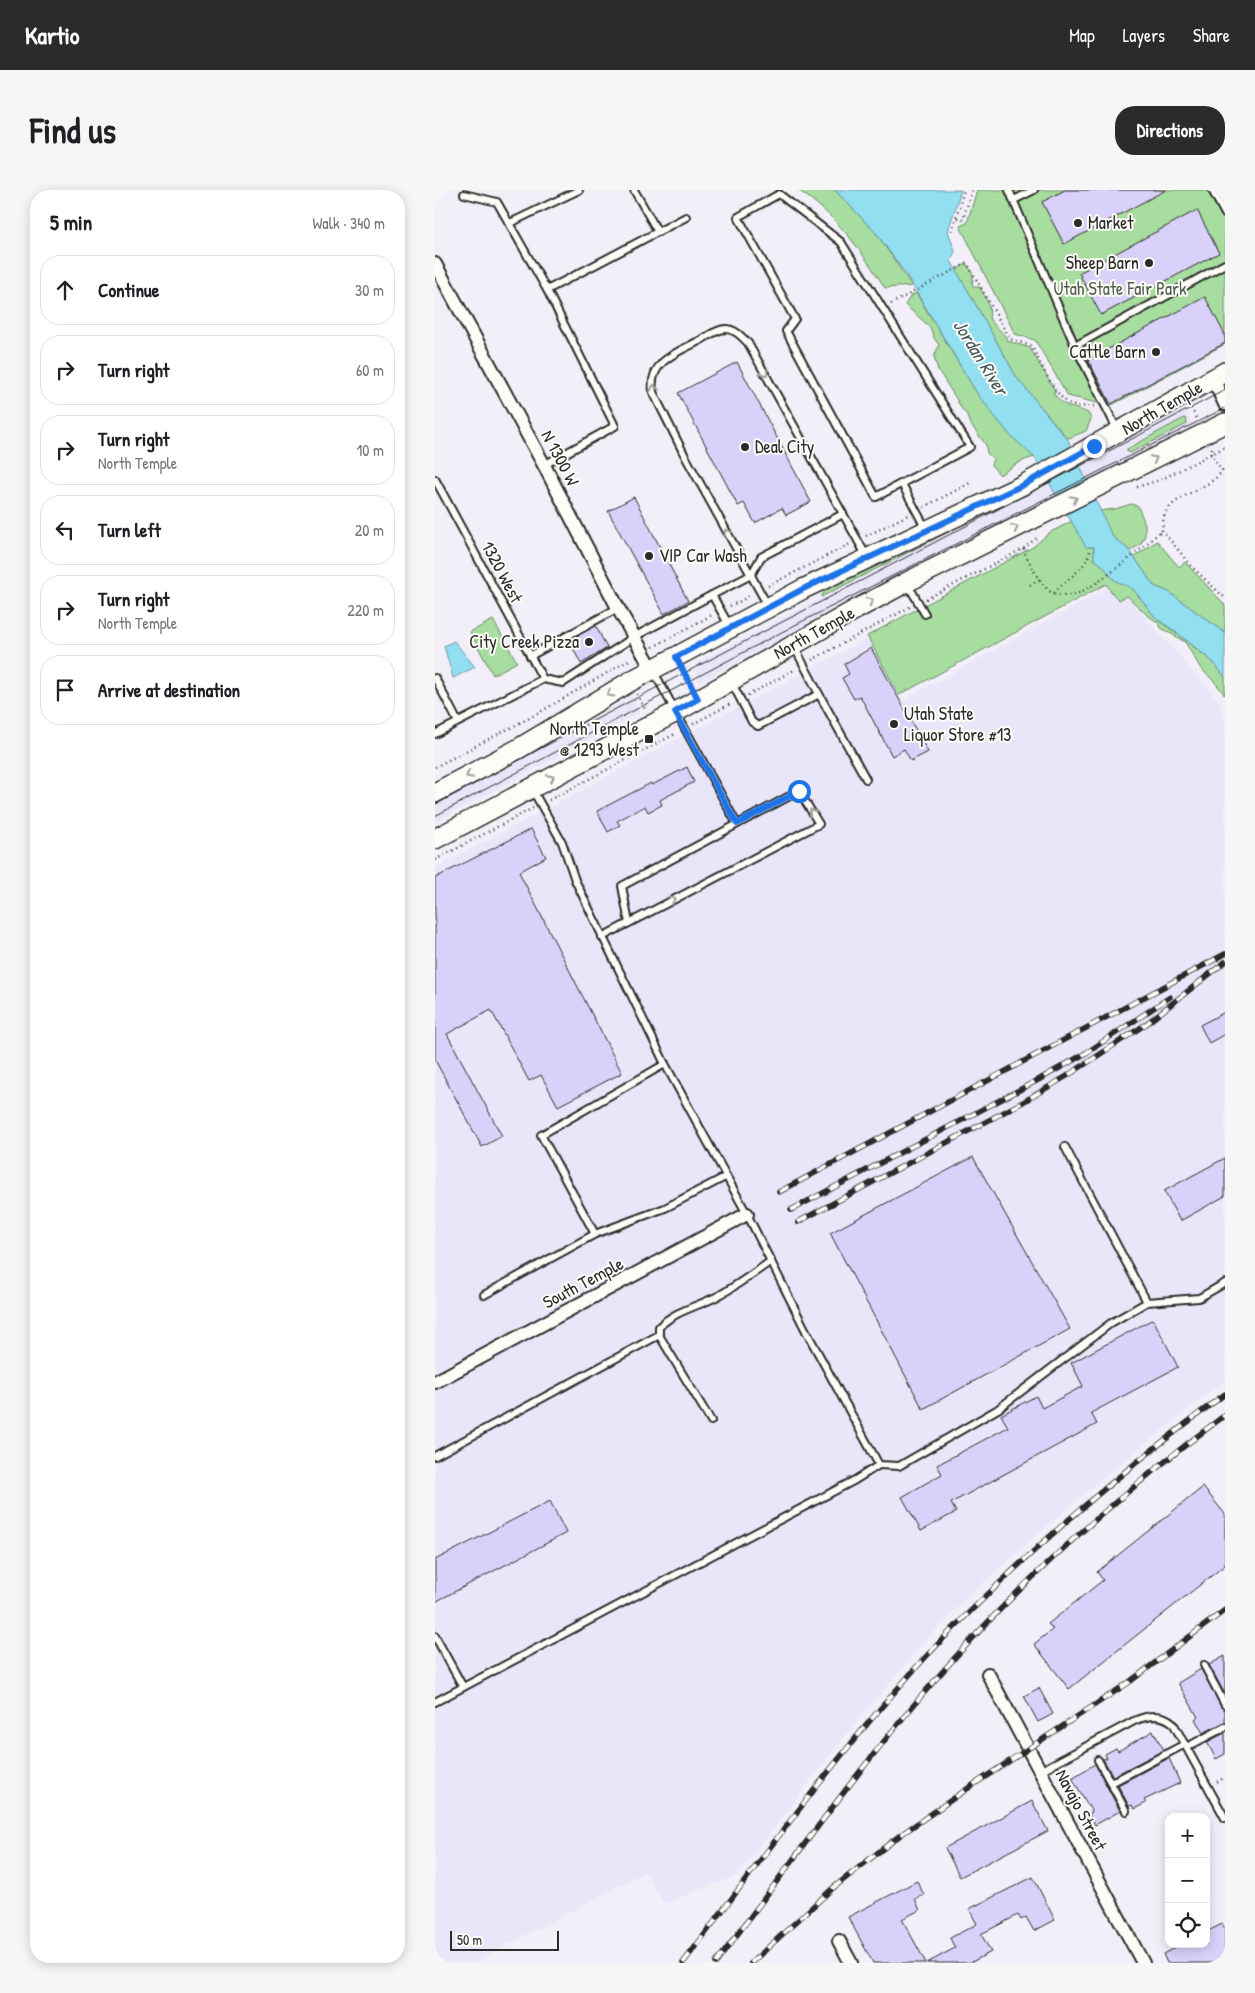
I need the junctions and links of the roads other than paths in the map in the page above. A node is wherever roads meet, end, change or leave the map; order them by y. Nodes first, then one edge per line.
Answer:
1 (579, 190) edge
2 (634, 190) edge
3 (1009, 190) edge
4 (1034, 190) edge
5 (1212, 190) edge
6 (464, 194) dead end
7 (1014, 200) junction
8 (1225, 214) edge
9 (686, 217) dead end
10 (510, 223) junction
11 (657, 232) junction
12 (435, 264) edge
13 (1225, 264) edge
14 (547, 290) junction
15 (1075, 346) junction
16 (1219, 375) edge
17 (1225, 404) edge
18 (1225, 423) edge
19 (1119, 432) junction
20 (544, 465) junction
21 (435, 479) edge
22 (902, 484) junction
23 (843, 514) junction
24 (927, 530) junction
25 (868, 558) junction
26 (751, 575) junction
27 (907, 582) junction
28 (712, 595) junction
29 (768, 607) junction
30 (618, 608) junction
31 (925, 614) dead end
32 (730, 628) junction
33 (634, 637) junction
34 (793, 645) junction
35 (530, 656) junction
36 (652, 669) junction
37 (435, 678) edge
38 (543, 679) junction
39 (731, 680) junction
40 (819, 694) junction
41 (675, 712) junction
42 (458, 722) junction
43 (435, 734) edge
44 (866, 779) dead end
45 (531, 788) junction
46 (435, 793) edge
47 (737, 824) junction
48 (435, 839) edge
49 (629, 923) junction
50 (602, 936) junction
51 (665, 1064) junction
52 (1065, 1147) dead end
53 (725, 1177) junction
54 (747, 1214) junction
55 (595, 1234) junction
56 (771, 1261) junction
57 (1225, 1283) edge
58 (483, 1295) dead end
59 (1147, 1302) junction
60 (659, 1335) junction
61 (435, 1382) edge
62 (711, 1421) dead end
63 (435, 1456) edge
64 (879, 1464) junction
65 (435, 1636) edge
66 (1204, 1665) dead end
67 (988, 1674) dead end
68 (463, 1687) junction
69 (435, 1702) edge
70 (1225, 1705) edge
71 (1225, 1727) edge
72 (1186, 1746) junction
73 (1098, 1760) dead end
74 (1040, 1772) junction
75 (1111, 1783) junction
76 (1126, 1811) dead end
77 (1225, 1818) edge
78 (839, 1941) dead end
79 (851, 1963) edge
80 (1143, 1963) edge

1 - 10 lane
2 - 11 lane
3 - 7 lane
4 - 7 lane
5 - 8 lane
6 - 10 lane
7 - 15 lane
9 - 11 lane
10 - 14 lane
11 - 14 lane
12 - 20 street, N 1300 W
13 - 15 lane
14 - 20 lane
15 - 19 lane
16 - 17 street
16 - 19 main road, North Temple
27 -> 18 main road, North Temple
19 - 24 main road, North Temple
20 - 30 street, N 1300 W
21 - 35 lane, 1320 West
22 - 22 lane
22 - 24 lane
23 - 25 lane
23 - 26 lane
26 -> 23 lane
24 - 25 main road, North Temple
25 - 29 main road, North Temple
26 - 28 lane
26 - 29 lane
27 - 31 lane
34 -> 27 main road, North Temple
28 - 32 lane
28 - 33 lane
29 - 32 main road, North Temple
30 - 33 street, N 1300 W
30 - 35 lane
32 - 36 main road, North Temple
33 - 36 street, N 1300 W
33 - 38 lane
34 - 39 main road, North Temple
34 - 40 lane
35 - 38 lane, 1320 West
36 - 41 lane
36 -> 46 main road, North Temple
37 - 42 lane
38 - 42 lane
39 - 40 lane
39 - 41 main road, North Temple
40 - 44 lane
45 -> 41 main road, North Temple
41 - 47 lane
42 - 43 lane
45 - 48 main road, North Temple
45 - 50 lane
47 - 49 lane
49 -> 47 lane
49 - 50 lane
50 - 51 lane
51 - 53 lane
51 - 55 lane
52 - 59 lane
53 - 54 lane
53 - 55 lane
54 - 56 lane
54 - 61 street, South Temple
55 - 58 lane
56 - 60 lane
56 - 64 lane
57 - 59 lane
59 - 64 lane
60 - 62 lane
60 - 63 lane
64 - 68 lane
65 - 68 lane
66 - 70 lane
67 - 74 street, Navajo Street
68 - 69 lane
71 - 72 lane
72 - 74 lane
72 - 75 lane
72 - 77 lane
73 - 75 lane
74 - 80 street, Navajo Street
75 - 76 lane
78 - 79 street

